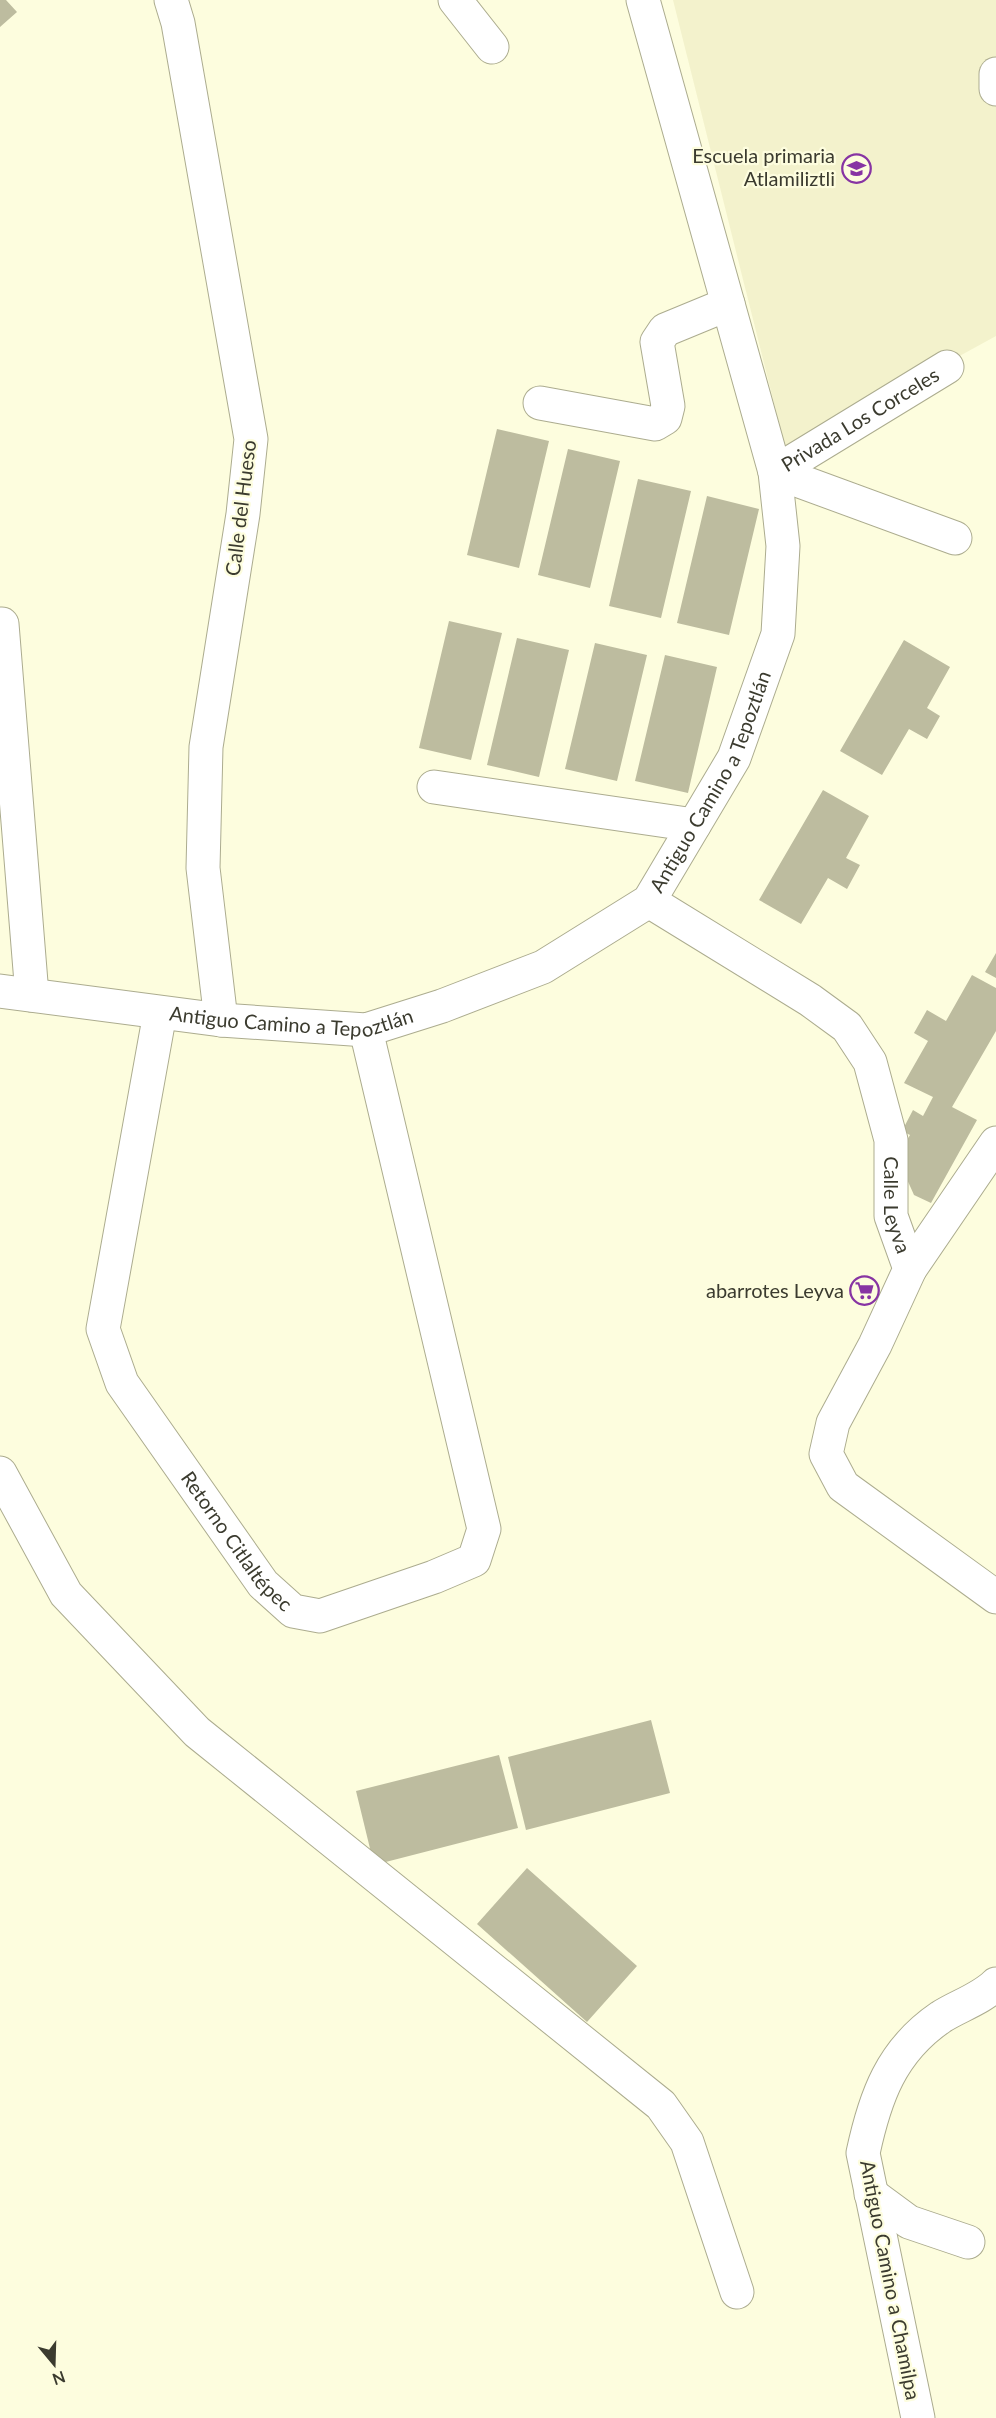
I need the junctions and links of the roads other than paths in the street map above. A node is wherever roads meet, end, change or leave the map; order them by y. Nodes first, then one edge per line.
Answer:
1 (171, 0) edge
2 (455, 0) edge
3 (643, 0) edge
4 (492, 47) dead end
5 (996, 74) edge
6 (996, 89) edge
7 (728, 304) junction
8 (947, 367) dead end
9 (540, 403) dead end
10 (775, 472) junction
11 (955, 538) dead end
12 (2, 624) dead end
13 (434, 787) dead end
14 (694, 825) junction
15 (648, 900) junction
16 (0, 991) edge
17 (32, 995) junction
18 (160, 1012) junction
19 (221, 1020) junction
20 (366, 1030) junction
21 (996, 1143) edge
22 (910, 1269) junction
23 (0, 1473) edge
24 (996, 1597) edge
25 (996, 1984) edge
26 (871, 2194) junction
27 (968, 2242) dead end
28 (737, 2292) dead end
29 (918, 2418) edge

1 - 19 street, Calle del Hueso
2 - 4 street
3 - 7 street, Antiguo Camino a Tepoztlán
5 - 6 street
7 - 9 street
7 - 10 street, Antiguo Camino a Tepoztlán
8 - 10 street, Privada Los Corceles
10 - 11 street
10 - 14 street, Antiguo Camino a Tepoztlán
12 - 17 street
13 - 14 street
14 - 15 street, Antiguo Camino a Tepoztlán
15 - 20 street, Antiguo Camino a Tepoztlán
15 - 22 street, Calle Leyva
16 - 17 street, Antiguo Camino a Tepoztlán
17 - 18 street, Antiguo Camino a Tepoztlán
18 - 19 street, Antiguo Camino a Tepoztlán
18 - 20 street, Retorno Citlaltépec
19 - 20 street, Antiguo Camino a Tepoztlán
21 - 22 street
22 - 24 street, Calle Leyva
23 - 28 street
25 - 26 street, Antiguo Camino a Chamilpa
26 - 27 street
26 - 29 street, Antiguo Camino a Chamilpa

